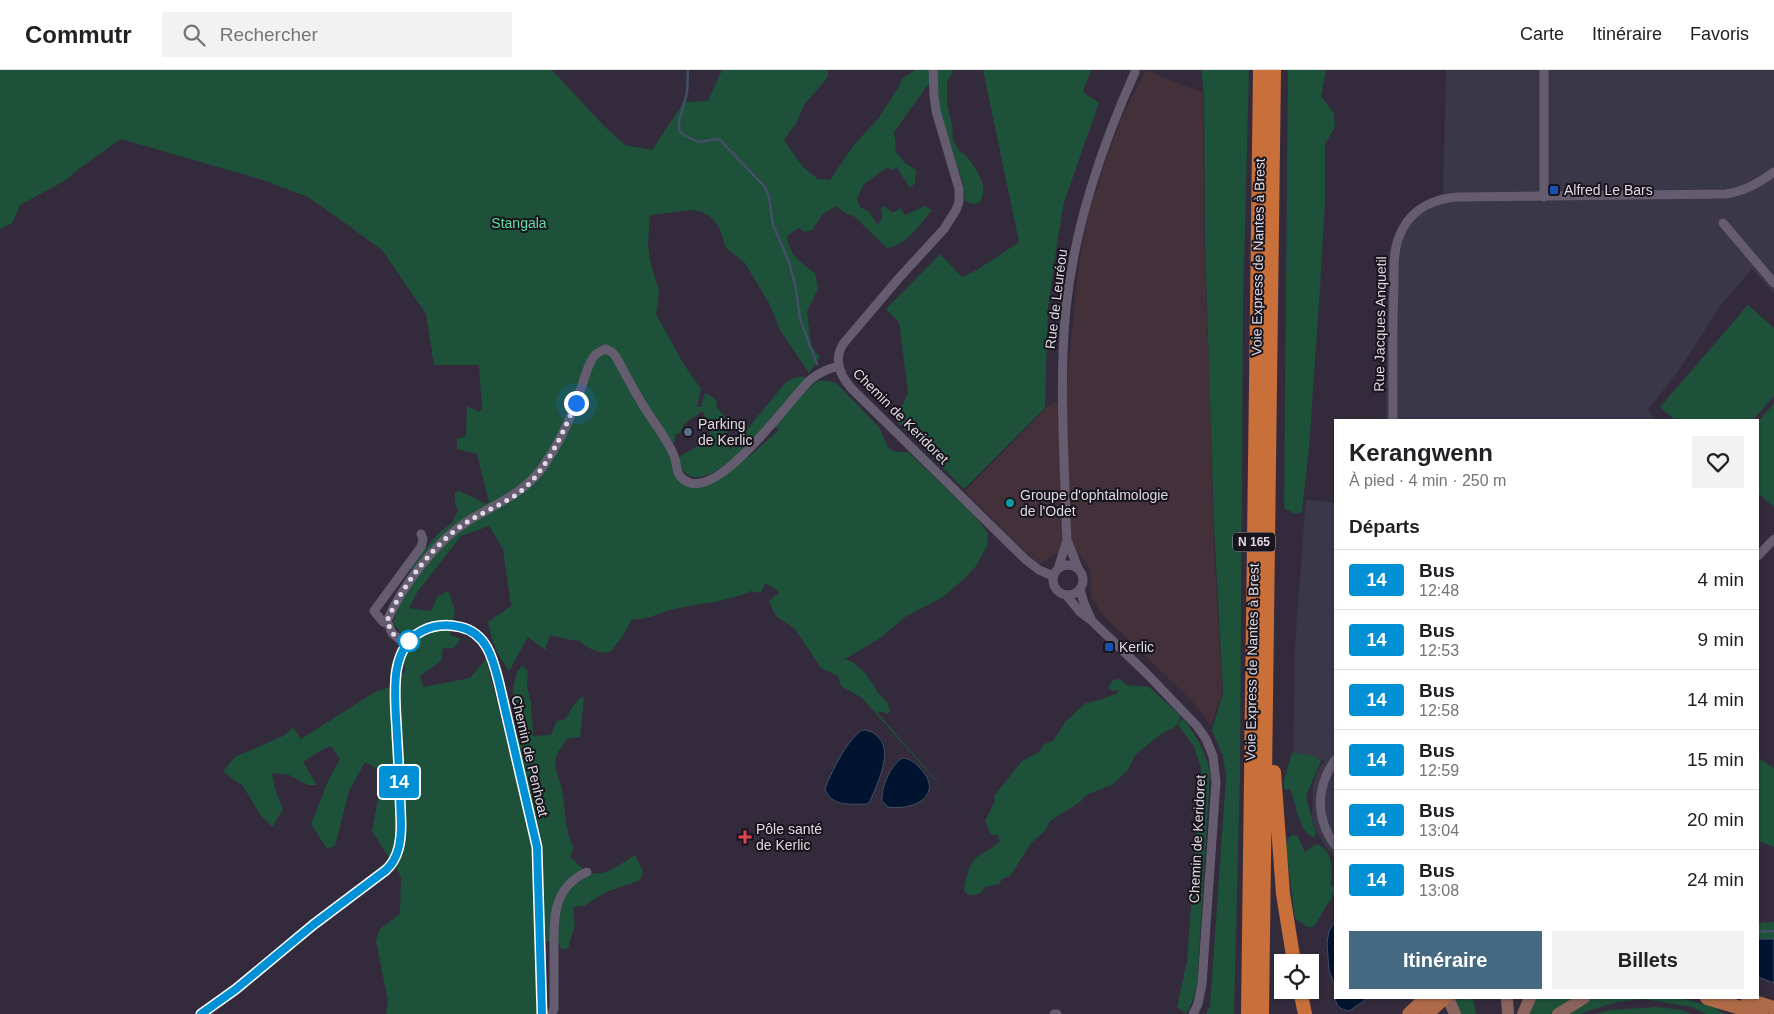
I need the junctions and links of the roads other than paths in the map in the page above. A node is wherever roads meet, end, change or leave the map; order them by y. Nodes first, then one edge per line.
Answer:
1 (933, 70) edge
2 (1260, 70) edge
3 (1274, 70) edge
4 (1544, 70) edge
5 (1135, 72) dead end
6 (1774, 172) edge
7 (1544, 197) junction
8 (1723, 223) dead end
9 (1774, 283) edge
10 (838, 366) junction
11 (1393, 419) edge
12 (421, 534) dead end
13 (1774, 539) edge
14 (1067, 540) junction
15 (1759, 555) edge
16 (1078, 568) junction
17 (1056, 572) junction
18 (1080, 590) junction
19 (1067, 596) junction
20 (1092, 621) junction
21 (388, 624) junction
22 (406, 645) junction
23 (1267, 664) junction
24 (1334, 762) edge
25 (1334, 843) edge
26 (587, 872) dead end
27 (1293, 954) edge
28 (1302, 999) edge
29 (1444, 999) edge
30 (1447, 999) edge
31 (1507, 999) edge
32 (1530, 999) edge
33 (1582, 999) edge
34 (1710, 999) edge
35 (1742, 999) edge
36 (1759, 999) edge
37 (1774, 1004) edge
38 (1425, 1007) edge
39 (1774, 1008) edge
40 (201, 1014) edge
41 (542, 1014) edge
42 (551, 1014) edge
43 (1193, 1014) edge
44 (1248, 1014) edge
45 (1262, 1014) edge
46 (1305, 1014) edge
47 (1409, 1014) edge
48 (1455, 1014) edge
49 (1508, 1014) edge
50 (1523, 1014) edge
51 (1558, 1014) edge
52 (1761, 1014) edge

1 - 10 street, Chemin de Keridoret
2 - 44 highway, Voie Express de Nantes à Brest / N 165
3 - 23 highway, Voie Express de Nantes à Brest / N 165
4 - 7 street
5 - 14 street, Rue de Leuréou
6 - 7 street, Rue Jacques Anquetil
7 - 11 street, Rue Jacques Anquetil
8 - 9 street
10 - 17 street, Chemin de Keridoret
10 - 21 street
12 - 21 street
13 - 15 street
14 - 16 street, Rue de Leuréou
14 - 17 street, Rue de Leuréou
16 - 17 street
16 - 18 street
17 - 19 street
18 - 19 street
18 - 20 street, Chemin de Keridoret
19 - 20 street, Chemin de Keridoret
20 - 43 street, Chemin de Keridoret
21 - 22 street
22 - 40 street
22 - 41 street, Chemin de Penhoat
23 - 27 highway
23 - 45 highway, Voie Express de Nantes à Brest / N 165
24 - 25 street
26 - 42 street
28 - 46 highway
29 - 38 main road
30 - 48 main road
31 - 49 main road
32 - 50 main road
33 - 51 main road
34 - 52 main road
35 - 39 main road
36 - 37 main road
38 - 47 main road

